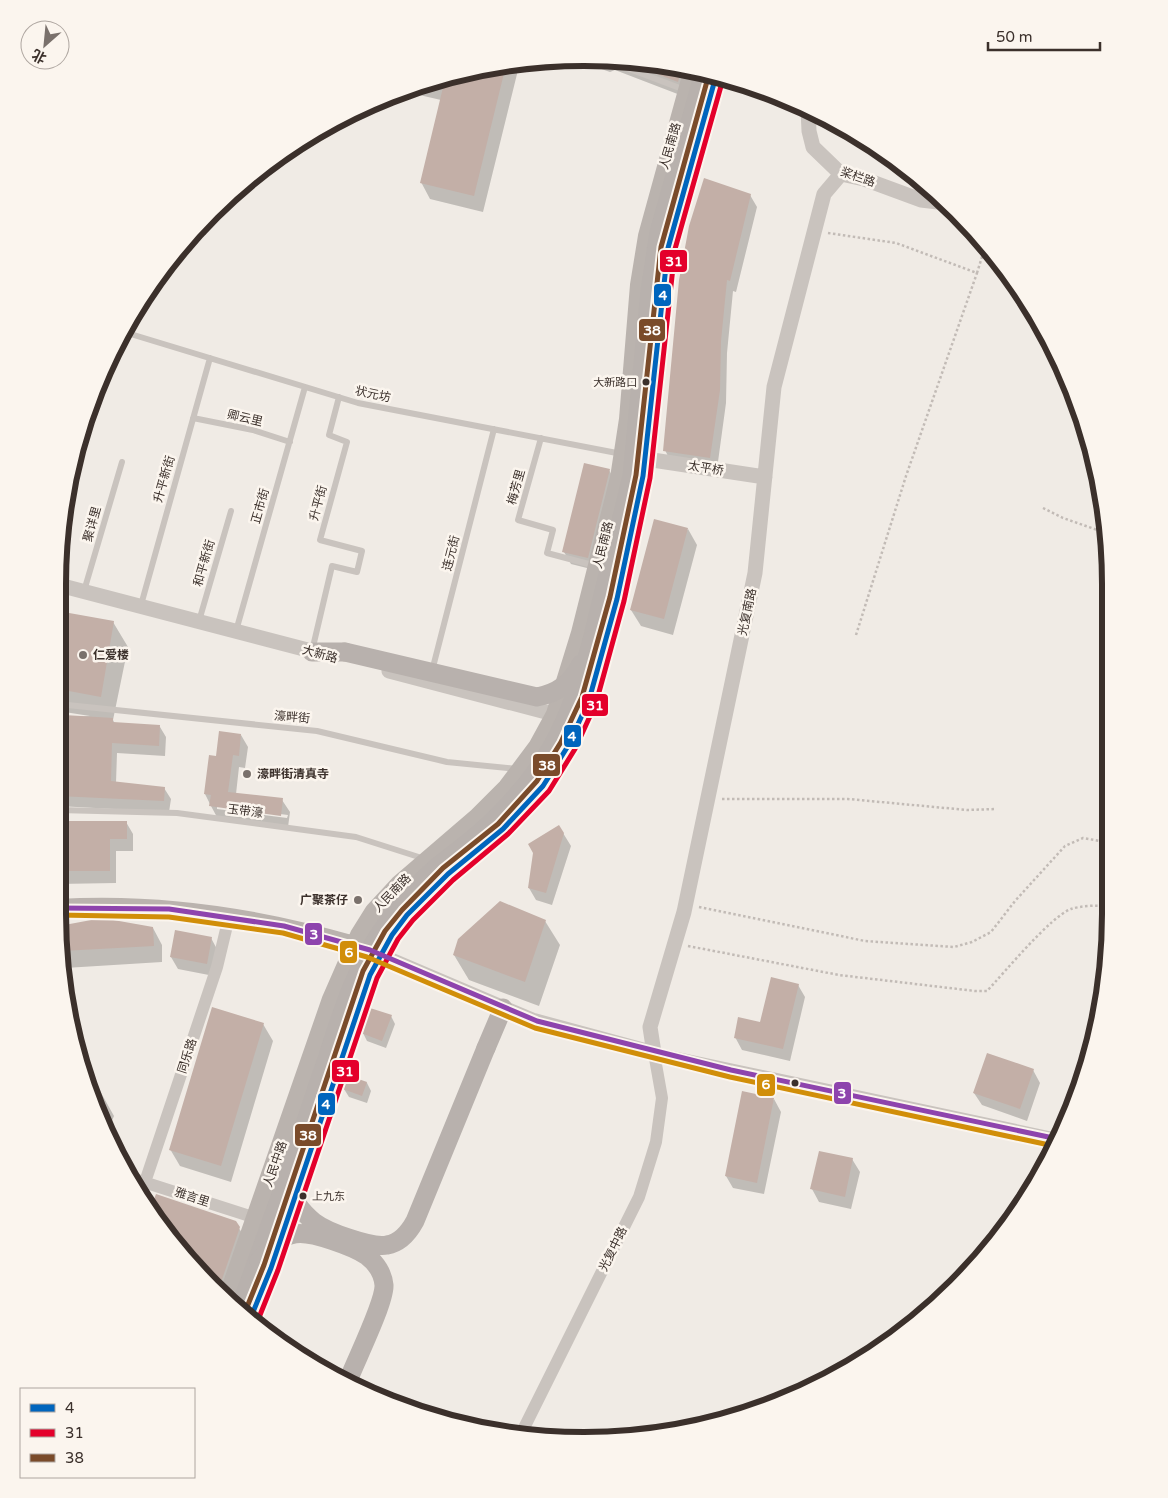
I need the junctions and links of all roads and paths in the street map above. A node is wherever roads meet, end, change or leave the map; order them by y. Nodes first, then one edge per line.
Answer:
1 (627, 68) edge
2 (690, 77) edge
3 (702, 80) edge
4 (714, 83) edge
5 (686, 90) junction
6 (808, 118) edge
7 (841, 174) junction
8 (923, 193) edge
9 (814, 230) junction
10 (983, 255) edge
11 (978, 273) junction
12 (131, 334) edge
13 (210, 358) junction
14 (305, 387) junction
15 (339, 398) junction
16 (193, 418) junction
17 (494, 429) junction
18 (541, 438) junction
19 (290, 442) junction
20 (624, 454) junction
21 (646, 459) junction
22 (122, 462) dead end
23 (765, 477) junction
24 (1044, 508) dead end
25 (231, 511) dead end
26 (1099, 530) edge
27 (597, 567) junction
28 (66, 587) edge
29 (83, 592) junction
30 (140, 607) junction
31 (198, 622) junction
32 (236, 632) junction
33 (856, 635) dead end
34 (592, 640) junction
35 (312, 652) junction
36 (430, 682) junction
37 (66, 705) edge
38 (555, 714) junction
39 (581, 722) junction
40 (521, 770) junction
41 (708, 799) junction
42 (995, 809) dead end
43 (66, 810) edge
44 (1102, 841) edge
45 (426, 859) junction
46 (686, 903) junction
47 (1102, 906) edge
48 (66, 908) edge
49 (229, 917) junction
50 (675, 943) junction
51 (354, 945) junction
52 (380, 955) junction
53 (503, 1008) junction
54 (654, 1054) junction
55 (1051, 1137) edge
56 (291, 1167) junction
57 (144, 1186) edge
58 (146, 1189) edge
59 (256, 1218) junction
60 (259, 1261) junction
61 (230, 1291) edge
62 (242, 1302) edge
63 (253, 1312) edge
64 (350, 1375) edge
65 (524, 1428) edge

1 - 5 lane
2 - 5 main road, 人民南路
3 - 34 main road
4 - 21 main road, 人民南路
5 - 20 main road, 人民南路
6 - 7 street, 桨栏路
7 - 8 street, 桨栏路
7 - 9 street, 光复南路
9 - 11 path
9 - 23 street, 光复南路
10 - 11 path
11 - 33 path
12 - 13 lane, 状元坊
13 - 14 lane, 状元坊
13 - 16 lane, 升平新街
14 - 15 lane, 状元坊
14 - 19 lane, 正市街
15 - 17 lane, 状元坊
15 - 35 lane, 升平街
16 - 19 lane, 卿云里
16 - 30 lane, 升平新街
17 - 18 lane, 状元坊
17 - 36 lane, 连元街
18 - 20 lane, 状元坊
18 - 27 lane, 梅芳里
19 - 32 lane, 正市街
20 - 27 main road, 人民南路
21 - 23 street, 太平桥
21 - 39 main road, 人民南路
22 - 29 lane, 聚详里
23 - 41 street, 光复南路
24 - 26 path
25 - 31 lane, 和平新街
27 - 38 main road, 人民南路
28 - 29 street, 大新路
29 - 30 street, 大新路
30 - 31 street, 大新路
31 - 32 street, 大新路
32 - 35 street, 大新路
34 - 35 main road, bridge
34 - 56 main road, bridge
35 - 36 street, 大新路
36 - 38 street, 大新路
37 - 40 lane, 濠畔街
38 - 39 street, 大新路
38 - 40 main road, 人民南路
39 - 52 main road, 人民南路
40 - 45 main road, 人民南路
41 - 42 path
41 - 46 street, 光复南路
43 - 45 lane, 玉带濠
44 - 46 path
45 - 51 main road, 人民南路
46 - 50 street, 光复南路
47 - 50 path
48 - 49 main road
49 - 51 main road
49 - 57 street, 同乐路
50 - 54 street, 光复南路
51 - 52 street
51 - 59 main road, 人民中路
52 - 53 street
52 - 63 main road
53 - 54 street
53 - 56 main road, bridge
54 - 55 street
54 - 65 street, 光复中路
56 - 60 main road, bridge
58 - 59 street, 雅言里
59 - 61 main road, 人民中路
60 - 62 main road
60 - 64 main road, bridge

